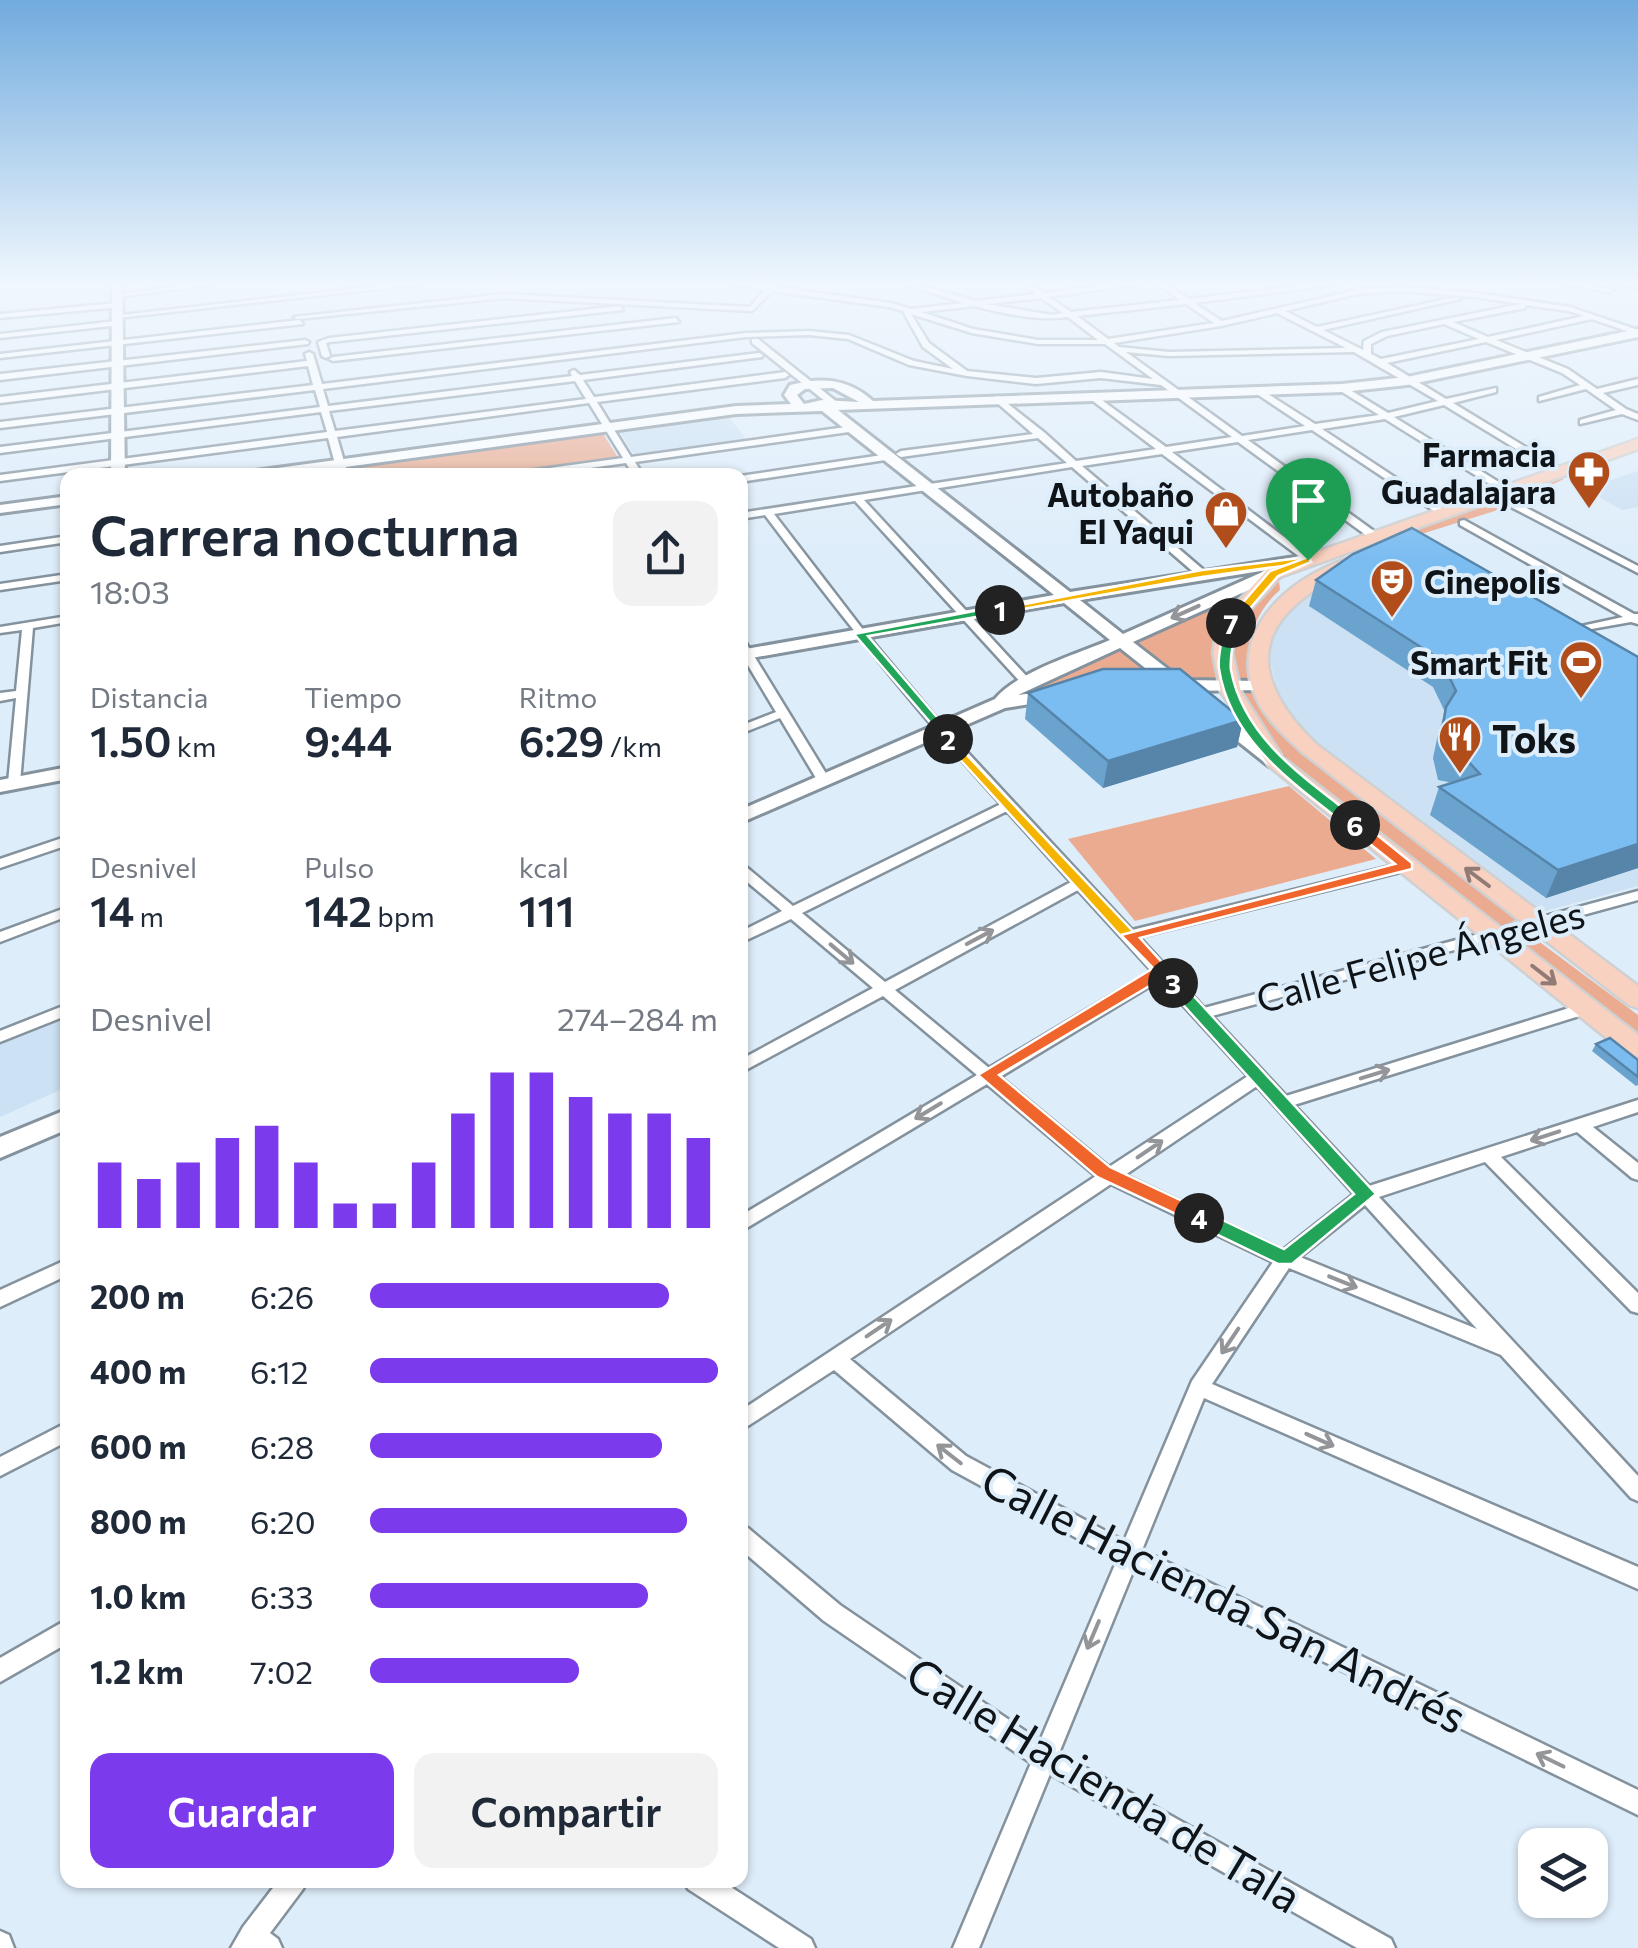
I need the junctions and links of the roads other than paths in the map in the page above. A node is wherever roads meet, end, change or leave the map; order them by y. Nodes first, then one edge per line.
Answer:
1 (117, 375) edge
2 (211, 375) edge
3 (315, 375) edge
4 (408, 375) edge
5 (594, 375) edge
6 (786, 375) joint
7 (792, 375) edge
8 (977, 375) edge
9 (1150, 375) edge
10 (1398, 375) edge
11 (1439, 375) edge
12 (1572, 375) edge
13 (578, 377) junction
14 (1407, 381) junction
15 (1638, 382) edge
16 (1161, 383) junction
17 (804, 385) junction
18 (118, 386) junction
19 (318, 386) junction
20 (1342, 388) junction
21 (1592, 389) junction
22 (1493, 390) dead end
23 (1260, 392) junction
24 (1175, 394) junction
25 (1092, 396) junction
26 (1542, 398) dead end
27 (998, 399) junction
28 (0, 400) edge
29 (592, 400) junction
30 (868, 403) junction
31 (828, 404) junction
32 (1445, 404) junction
33 (798, 405) junction
34 (324, 409) junction
35 (118, 410) junction
36 (1624, 412) junction
37 (1388, 416) junction
38 (1638, 417) edge
39 (1582, 422) dead end
40 (0, 424) edge
41 (609, 426) junction
42 (1314, 428) junction
43 (853, 429) junction
44 (118, 434) junction
45 (332, 434) junction
46 (1042, 435) junction
47 (1238, 439) junction
48 (1638, 444) edge
49 (0, 450) edge
50 (1160, 451) junction
51 (895, 456) junction
52 (630, 459) junction
53 (1638, 461) edge
54 (1076, 464) junction
55 (118, 468) edge
56 (342, 468) edge
57 (348, 468) edge
58 (568, 468) edge
59 (634, 468) edge
60 (60, 473) edge
61 (1562, 473) junction
62 (0, 478) edge
63 (748, 478) edge
64 (934, 486) junction
65 (857, 498) junction
66 (1515, 499) junction
67 (60, 501) edge
68 (0, 509) edge
69 (768, 512) junction
70 (1442, 513) junction
71 (748, 515) edge
72 (1464, 524) junction
73 (1403, 535) junction
74 (1374, 536) junction
75 (60, 541) edge
76 (0, 549) edge
77 (1308, 560) junction
78 (1251, 567) junction
79 (1638, 570) edge
80 (1274, 573) junction
81 (1202, 574) junction
82 (60, 578) edge
83 (0, 587) edge
84 (1074, 596) junction
85 (1277, 610) junction
86 (964, 616) junction
87 (1636, 619) edge
88 (60, 620) edge
89 (28, 625) junction
90 (0, 630) edge
91 (860, 634) junction
92 (1126, 638) junction
93 (1574, 643) edge
94 (748, 650) edge
95 (748, 660) edge
96 (1027, 683) junction
97 (1143, 685) edge
98 (1178, 686) junction
99 (1228, 686) junction
100 (1260, 686) junction
101 (1071, 691) edge
102 (23, 693) junction
103 (0, 697) edge
104 (1002, 703) junction
105 (783, 712) junction
106 (748, 727) edge
107 (939, 729) junction
108 (1276, 762) junction
109 (60, 775) edge
110 (824, 780) junction
111 (7, 785) edge
112 (1010, 805) junction
113 (748, 813) edge
114 (60, 843) edge
115 (0, 864) edge
116 (1407, 866) junction
117 (748, 876) edge
118 (1080, 882) junction
119 (1635, 899) edge
120 (792, 912) junction
121 (60, 914) edge
122 (1538, 923) junction
123 (748, 934) edge
124 (1129, 935) junction
125 (1494, 935) junction
126 (0, 937) edge
127 (1162, 972) junction
128 (883, 988) junction
129 (1638, 999) edge
130 (1587, 1008) junction
131 (60, 1012) edge
132 (1201, 1014) junction
133 (0, 1036) edge
134 (1638, 1049) edge
135 (748, 1062) edge
136 (986, 1075) junction
137 (1258, 1077) junction
138 (1282, 1103) junction
139 (1638, 1106) edge
140 (60, 1122) edge
141 (1580, 1124) junction
142 (0, 1148) edge
143 (1488, 1155) junction
144 (1638, 1174) edge
145 (1110, 1176) junction
146 (1366, 1194) junction
147 (748, 1220) edge
148 (1285, 1258) junction
149 (60, 1270) edge
150 (0, 1300) edge
151 (1638, 1304) edge
152 (1508, 1349) junction
153 (834, 1358) junction
154 (1198, 1387) junction
155 (748, 1417) edge
156 (60, 1435) edge
157 (0, 1467) edge
158 (1638, 1491) edge
159 (748, 1542) edge
160 (1127, 1554) junction
161 (1638, 1578) edge
162 (60, 1635) edge
163 (0, 1671) edge
164 (1043, 1756) junction
165 (1638, 1803) edge
166 (289, 1888) edge
167 (709, 1888) edge
168 (255, 1944) edge
169 (802, 1948) edge
170 (966, 1948) edge
171 (1382, 1948) edge

1 - 18 street
2 - 18 street
3 - 19 street
4 - 19 street
5 - 13 street
6 - 17 street
6 - 29 street
7 - 17 street
8 - 16 street
9 - 16 street
10 - 14 street
11 - 14 street
12 - 21 street
13 - 29 street
13 - 34 street
14 - 20 street
14 - 32 street
15 - 21 street
16 - 24 street
17 - 30 street
17 - 31 street
17 - 33 street
18 - 28 street
18 - 35 street
19 - 34 street
19 - 35 street
20 - 23 street
20 - 37 street
21 - 26 street
21 - 36 street
22 - 32 street
23 - 24 street
23 - 42 street
24 - 25 street
24 - 47 street
25 - 27 street
25 - 50 street
27 - 30 street
27 - 46 street
29 - 41 street
29 - 45 street
30 - 31 street
31 - 33 street
31 - 43 street
31 - 51 street
32 - 37 street
32 - 61 street
33 - 41 street
34 - 44 street
34 - 45 street
35 - 40 street
35 - 44 street
36 - 38 street
36 - 39 street
37 - 42 street
37 - 66 street
41 - 52 street
41 - 57 street
42 - 47 street
42 - 70 street
43 - 51 street
43 - 52 street
44 - 49 street
44 - 55 street
45 - 55 street
45 - 56 street
46 - 51 street
46 - 54 street
47 - 50 street
47 - 74 street
48 - 61 main road
50 - 54 street
50 - 77 street
51 - 63 street
51 - 64 street
52 - 58 street
52 - 59 street
53 - 66 main road
54 - 64 street
54 - 81 street
60 - 62 street
61 - 66 main road
64 - 65 street
64 - 84 street
65 - 69 street
65 - 86 street
66 - 70 main road
66 - 72 main road
66 - 79 street
67 - 68 street
69 - 71 street
69 - 91 street
70 - 73 main road
72 - 73 main road
72 - 87 street
73 - 74 main road
73 - 85 main road
74 - 77 main road
75 - 76 street
77 - 78 street
77 - 80 main road
78 - 80 main road
78 - 81 street
80 - 85 main road
80 -> 92 street
80 - 99 main road
81 - 84 street
82 - 83 street
84 - 86 street
84 - 92 street
85 - 100 main road
86 - 91 street
86 - 96 street
87 - 93 street
88 - 89 street
89 - 90 street
89 - 102 street
91 - 94 street
91 - 107 street
92 - 96 street
92 - 98 street
95 - 105 street
96 - 104 street
97 - 98 street
98 - 99 street
98 - 108 street
99 - 100 street
99 - 108 main road
122 -> 100 main road
101 - 104 street
102 - 103 street
102 - 111 street
104 - 107 street
105 - 106 street
105 - 110 street
107 - 110 street
107 - 112 street
108 - 116 main road
109 - 111 street
110 - 113 street
112 - 118 street
112 - 120 street
114 - 115 street
116 - 124 street
116 - 125 main road
117 - 120 street
118 - 124 street
128 -> 118 street
119 - 122 street, Calle Felipe Ángeles
120 - 123 street
120 -> 128 street
121 - 126 street
122 - 125 street, Calle Felipe Ángeles
122 - 129 main road
124 - 127 street
125 -> 130 main road
125 - 132 street, Calle Felipe Ángeles
127 - 132 street
127 - 136 street
128 - 135 street
128 - 136 street
130 - 134 main road
138 -> 130 street
131 - 133 street
132 - 137 street
136 - 145 street
136 -> 147 street
137 - 138 street
145 -> 137 street
138 - 146 street
139 - 141 street
140 - 142 street
141 -> 143 street
141 - 144 street
143 - 146 street
143 - 151 street
145 - 148 street
153 -> 145 street
146 - 148 street
146 - 152 street
148 -> 152 street
148 -> 154 street
149 - 150 street
152 - 158 street
153 - 155 street
160 -> 153 street, Calle Hacienda San Andrés
154 - 160 street
154 -> 161 street
156 - 157 street
159 - 164 street, Calle Hacienda de Tala
160 -> 164 street
165 -> 160 street, Calle Hacienda San Andrés
162 - 163 street
164 - 170 street
164 - 171 street, Calle Hacienda de Tala
166 - 168 street
167 - 169 street

